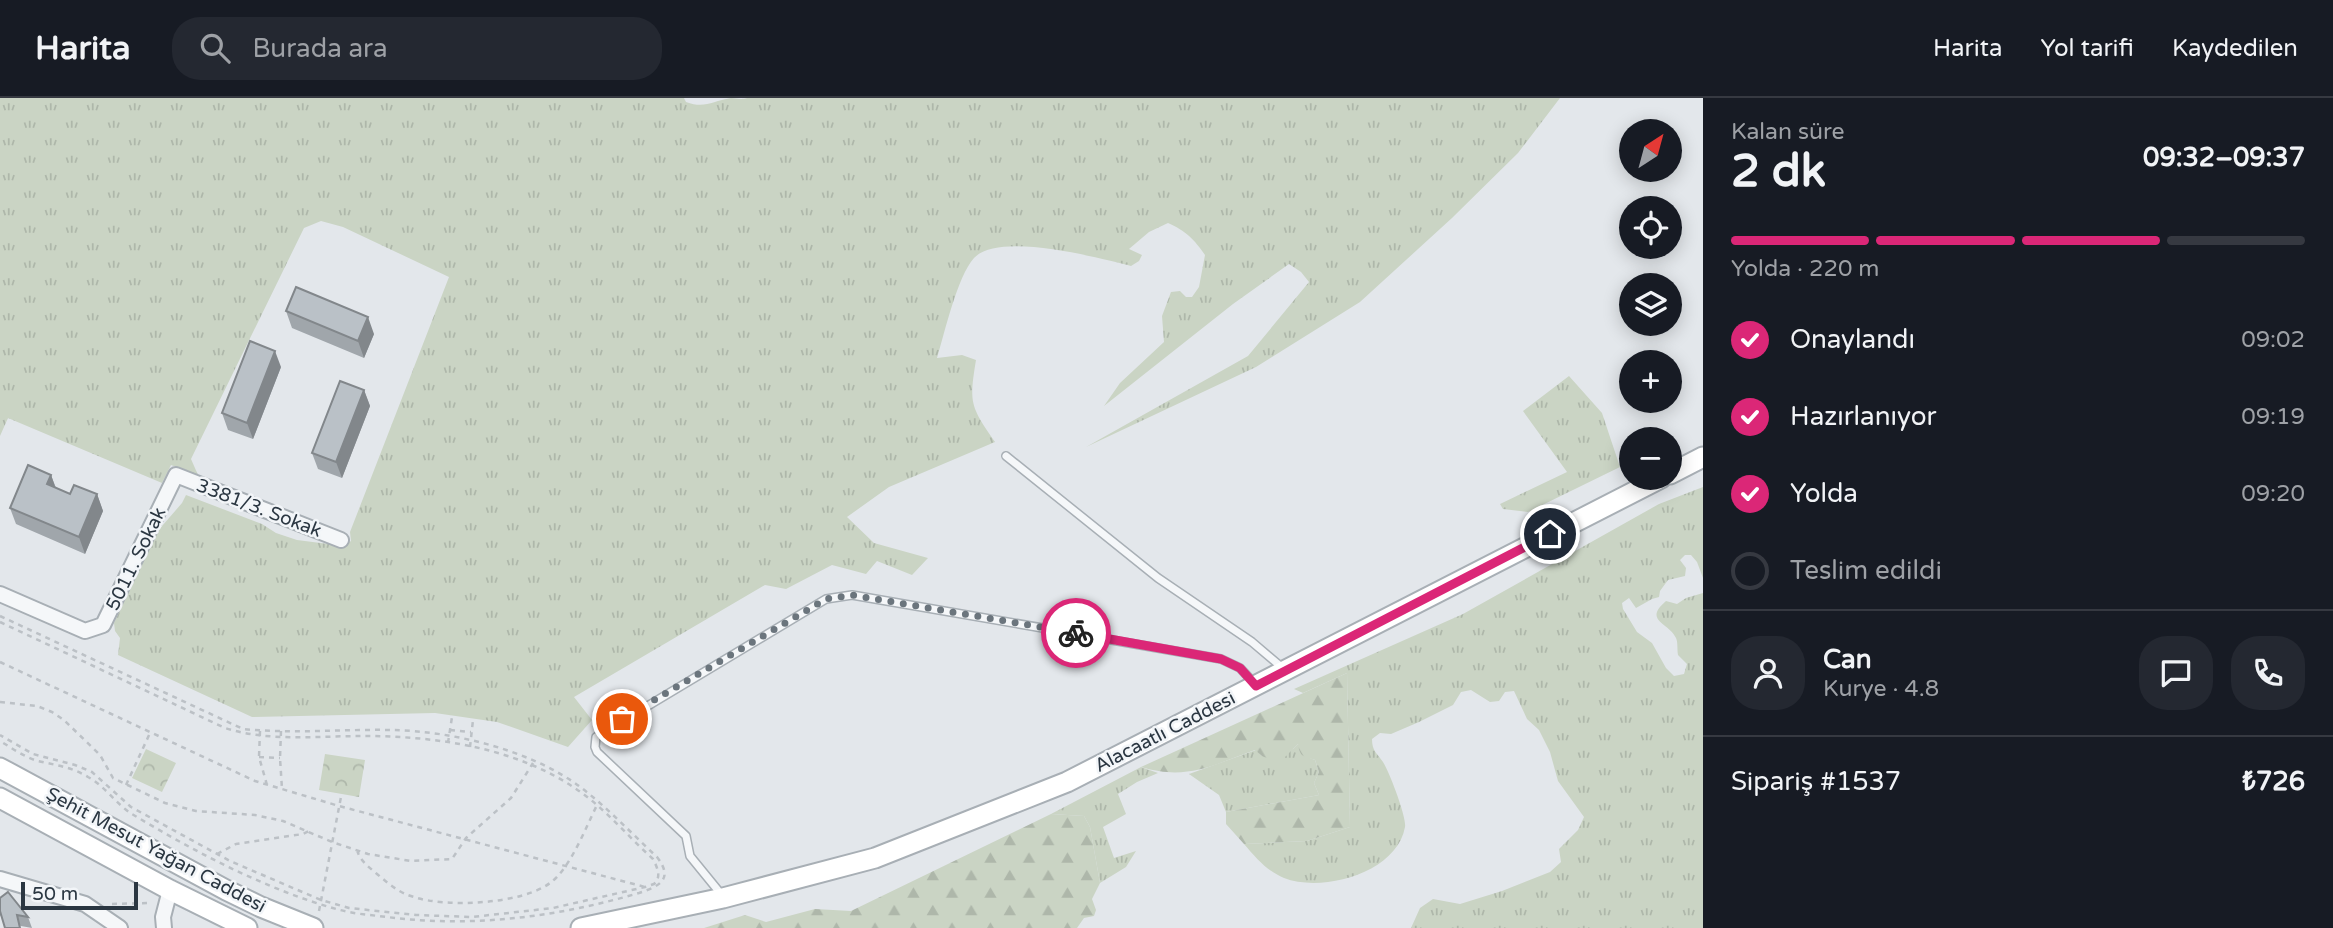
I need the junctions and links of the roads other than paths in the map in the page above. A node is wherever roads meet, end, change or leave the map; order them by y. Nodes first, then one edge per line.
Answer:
1 (1006, 456) dead end
2 (1703, 457) edge
3 (1682, 468) edge
4 (176, 475) joint
5 (1638, 490) edge
6 (341, 540) dead end
7 (0, 594) edge
8 (1286, 670) junction
9 (1256, 686) junction
10 (0, 768) edge
11 (0, 798) edge
12 (0, 879) edge
13 (169, 894) junction
14 (723, 898) junction
15 (316, 922) edge
16 (120, 928) edge
17 (164, 928) edge
18 (247, 928) edge
19 (582, 928) edge
20 (632, 928) edge

1 - 8 lane
2 - 3 main road
4 - 6 street, 3381/3. Sokak
4 - 7 street, 5011. Sokak
5 - 8 main road, Alacaatlı Caddesi
8 - 9 main road, Alacaatlı Caddesi
9 - 14 main road, Alacaatlı Caddesi
9 - 14 lane
10 - 15 main road, Şehit Mesut Yağan Caddesi
11 - 13 main road, Şehit Mesut Yağan Caddesi
12 - 16 street
13 - 17 street
13 - 18 main road, Şehit Mesut Yağan Caddesi
14 - 19 main road, Alacaatlı Caddesi
14 - 20 main road, Alacaatlı Caddesi

